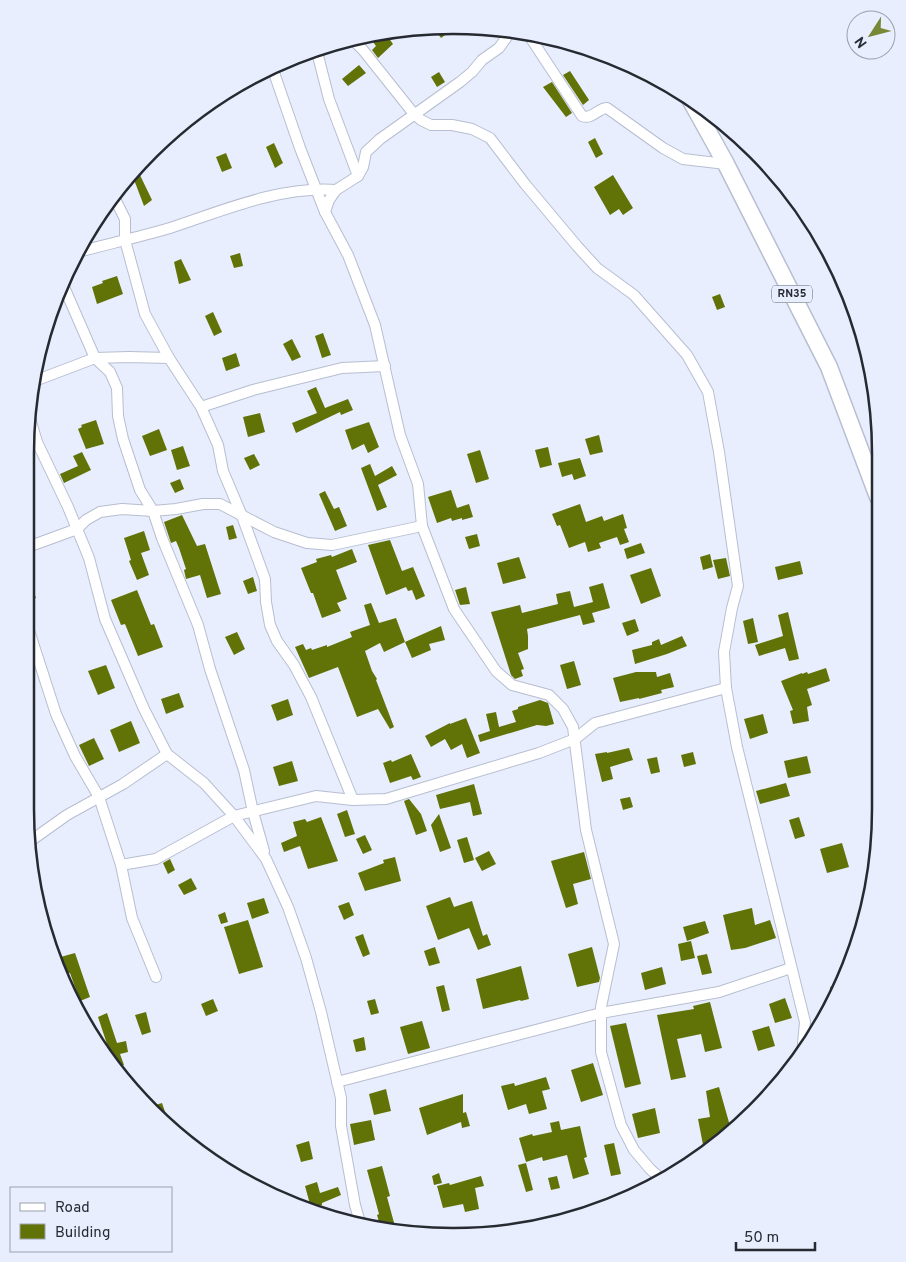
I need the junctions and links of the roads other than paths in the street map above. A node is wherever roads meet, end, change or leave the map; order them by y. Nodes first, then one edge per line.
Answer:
1 (507, 37) edge
2 (533, 42) edge
3 (358, 45) edge
4 (318, 56) edge
5 (274, 74) edge
6 (697, 112) edge
7 (414, 114) junction
8 (726, 164) junction
9 (358, 176) junction
10 (316, 189) junction
11 (336, 190) junction
12 (117, 203) edge
13 (325, 212) junction
14 (125, 240) junction
15 (86, 250) edge
16 (66, 292) edge
17 (94, 358) junction
18 (169, 358) junction
19 (385, 366) junction
20 (41, 379) edge
21 (201, 407) junction
22 (35, 434) edge
23 (872, 481) edge
24 (154, 511) junction
25 (242, 516) junction
26 (422, 526) junction
27 (77, 529) junction
28 (34, 545) edge
29 (34, 646) edge
30 (726, 688) junction
31 (575, 739) junction
32 (167, 754) junction
33 (99, 798) junction
34 (353, 800) junction
35 (253, 812) junction
36 (234, 816) junction
37 (35, 838) edge
38 (266, 859) junction
39 (121, 865) junction
40 (792, 968) junction
41 (156, 977) dead end
42 (601, 1014) junction
43 (803, 1040) edge
44 (337, 1082) junction
45 (657, 1175) edge
46 (359, 1217) edge

1 - 7 street
2 - 8 street
3 - 7 street
4 - 9 street
5 - 10 street
6 - 8 main road, RN35
7 - 9 street
7 - 30 street
8 - 23 main road, RN35
9 - 11 street
10 - 11 street
10 - 13 street
10 - 14 street
11 - 13 street
12 - 14 street
13 - 19 street
14 - 15 street
14 - 18 street
16 - 17 street
17 - 18 street
17 - 20 street
17 - 24 street
18 - 21 street
19 - 21 street
19 - 26 street
21 - 25 street
22 - 27 street
24 - 25 street
24 - 27 street
24 - 35 street
25 - 26 street
25 - 34 street
26 - 31 street
27 - 28 street
27 - 32 street
29 - 33 street
30 - 31 street
30 - 40 street
31 - 34 street
31 - 42 street
32 - 33 street
32 - 36 street
33 - 37 street
33 - 39 street
34 - 35 street
35 - 36 street
35 - 38 street
36 - 38 street
36 - 39 street
38 - 44 street
39 - 41 street
40 - 42 street
40 - 43 street
42 - 44 street
42 - 45 street
44 - 46 street

